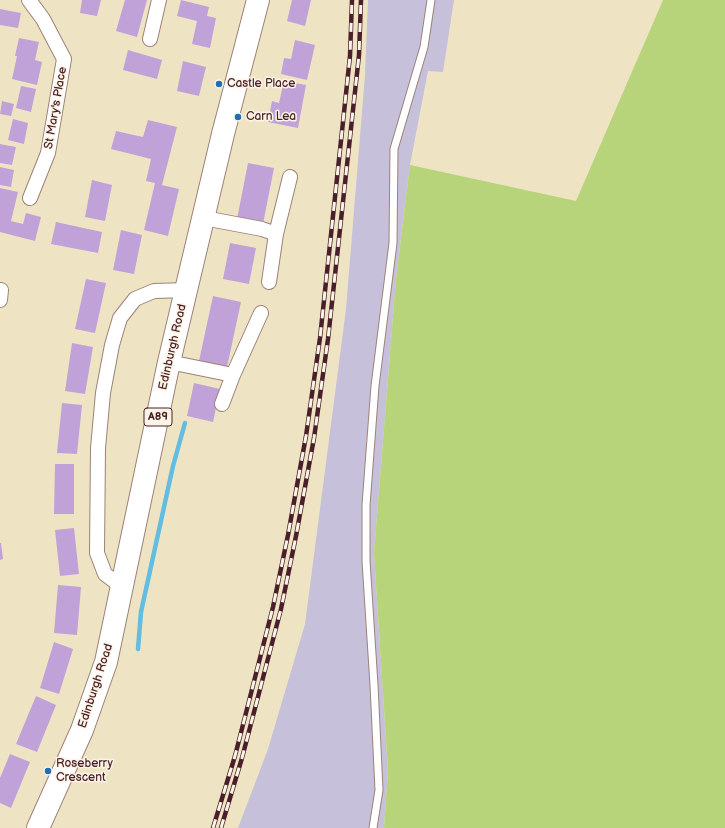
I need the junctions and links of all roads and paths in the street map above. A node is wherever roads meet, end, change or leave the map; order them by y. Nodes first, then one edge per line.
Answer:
1 (28, 0) edge
2 (159, 0) edge
3 (258, 0) edge
4 (430, 0) edge
5 (150, 39) dead end
6 (290, 177) dead end
7 (30, 198) dead end
8 (204, 218) junction
9 (276, 234) junction
10 (269, 282) dead end
11 (187, 290) junction
12 (261, 313) dead end
13 (169, 362) junction
14 (233, 376) junction
15 (222, 404) dead end
16 (122, 587) junction
17 (38, 828) edge
18 (374, 828) edge

1 - 7 street, St Mary's Place
2 - 5 street
3 - 8 main road, Edinburgh Road / A89
4 - 18 lane
6 - 9 street
8 - 9 street
8 - 11 main road, Edinburgh Road / A89
9 - 10 street
11 - 13 main road, Edinburgh Road / A89
11 - 16 street
12 - 14 street
13 - 14 street
13 - 16 main road, Edinburgh Road / A89
14 - 15 street
16 - 17 main road, Edinburgh Road / A89

